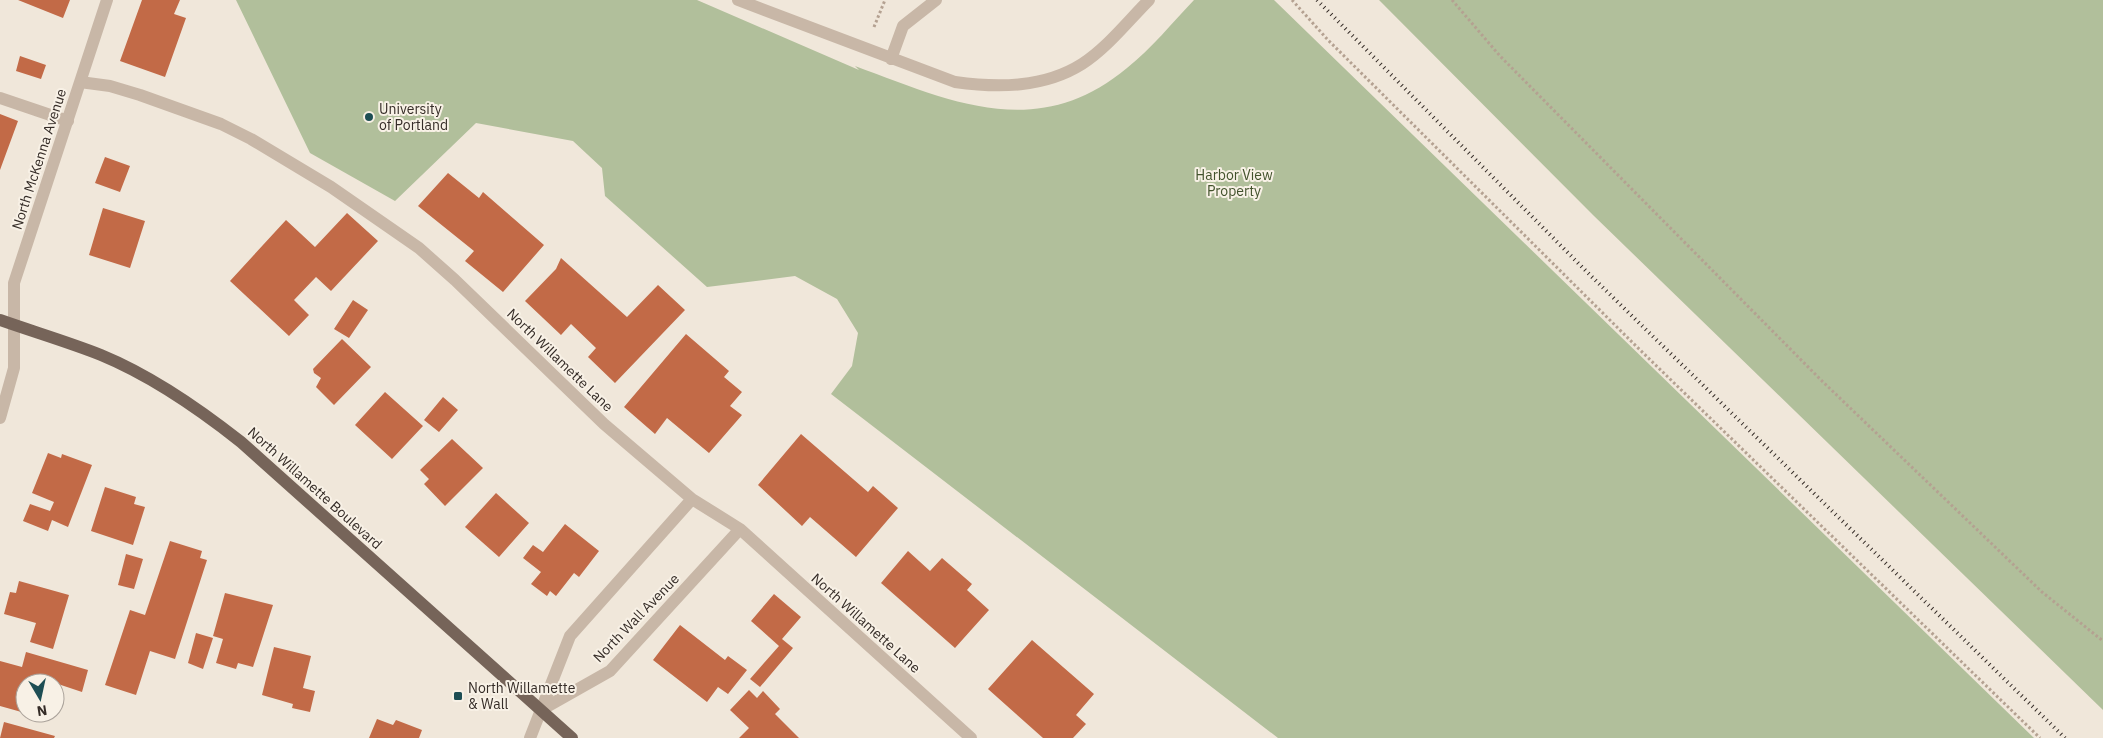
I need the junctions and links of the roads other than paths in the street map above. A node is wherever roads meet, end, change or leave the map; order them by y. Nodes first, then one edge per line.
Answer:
1 (107, 0) edge
2 (738, 0) edge
3 (936, 0) edge
4 (1149, 0) edge
5 (891, 59) junction
6 (80, 82) junction
7 (0, 98) edge
8 (68, 121) junction
9 (0, 320) edge
10 (13, 325) junction
11 (0, 418) edge
12 (692, 499) junction
13 (740, 529) junction
14 (541, 710) junction
15 (530, 738) edge
16 (572, 738) edge
17 (971, 738) edge

1 - 6 street, North McKenna Avenue
2 - 5 street
3 - 5 street
4 - 5 street
6 - 8 street, North McKenna Avenue
6 - 12 street, North Willamette Lane
7 - 8 street
8 - 10 street, North McKenna Avenue
9 - 10 main road, North Willamette Boulevard
10 - 11 street, North McKenna Avenue
10 - 14 main road, North Willamette Boulevard
12 - 13 street, North Willamette Lane
12 - 14 street
13 - 14 street, North Wall Avenue
13 - 17 street, North Willamette Lane
14 - 15 street
14 - 16 main road, North Willamette Boulevard

